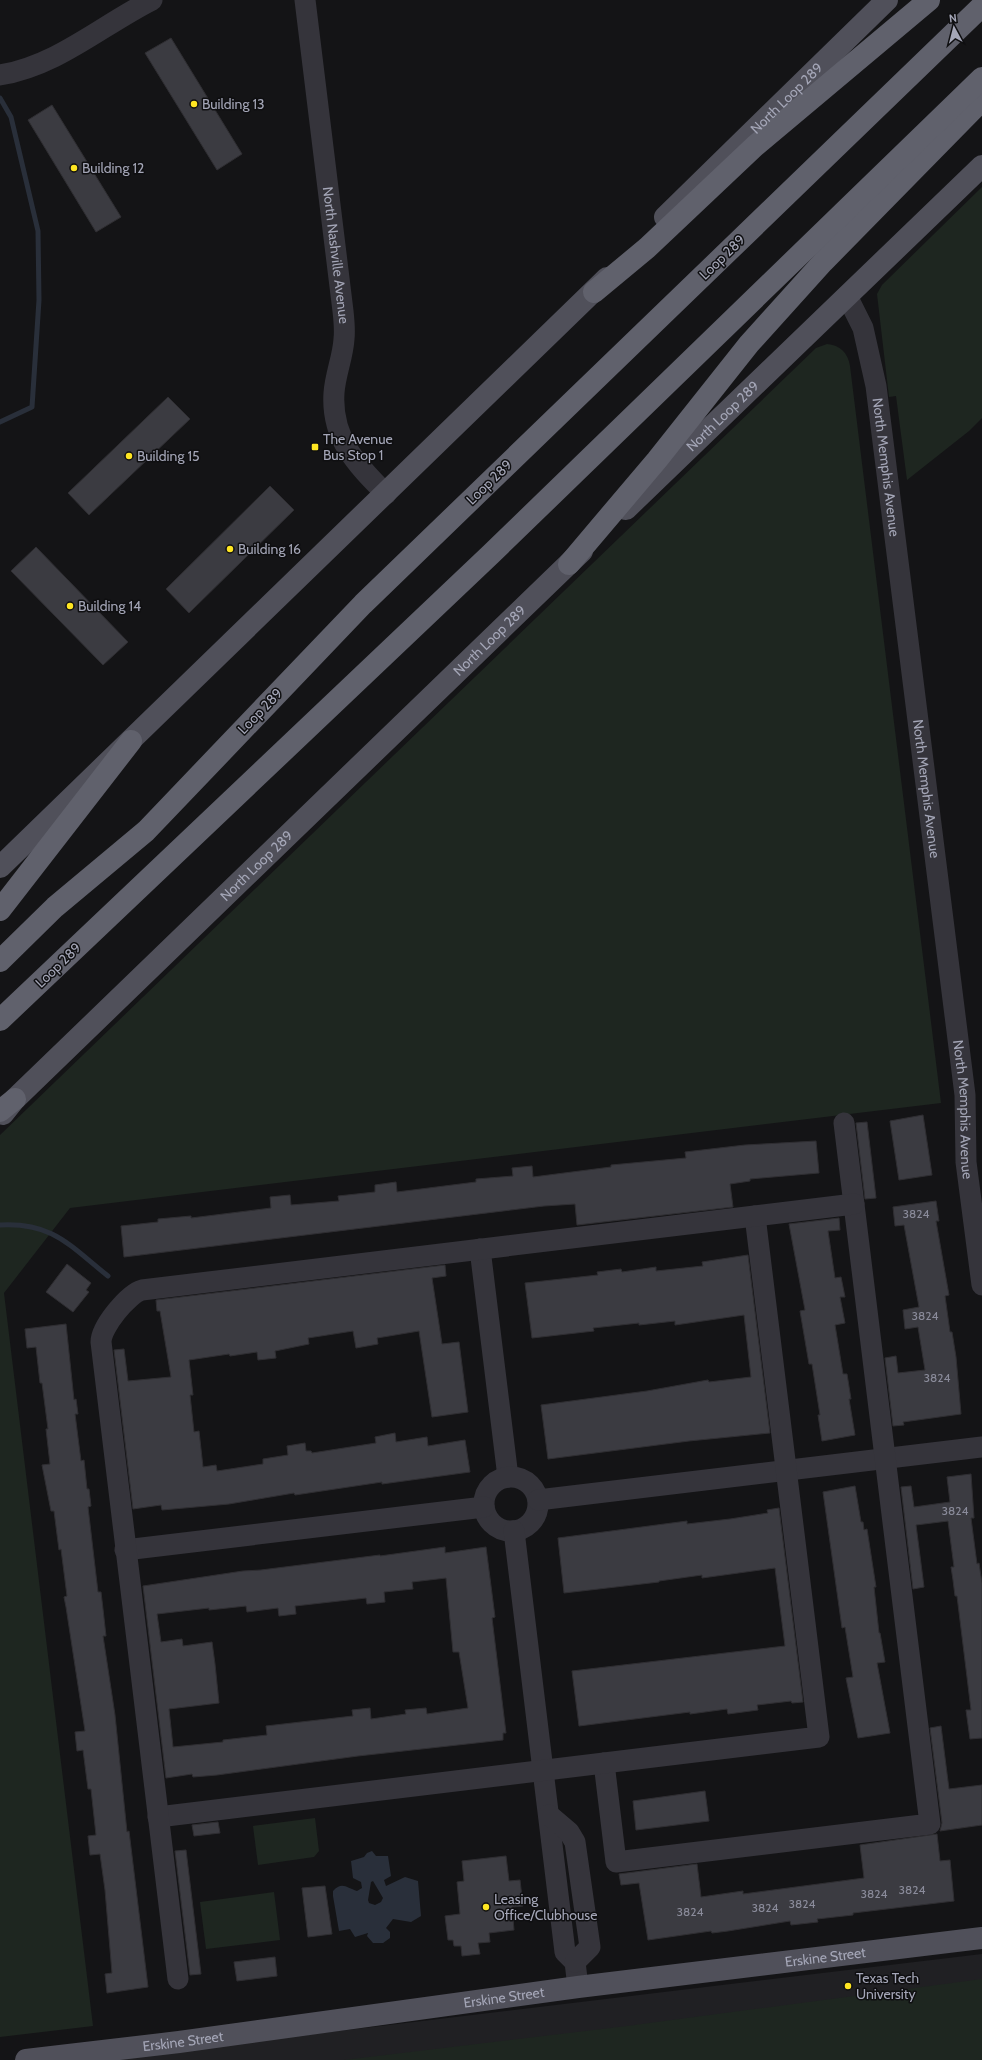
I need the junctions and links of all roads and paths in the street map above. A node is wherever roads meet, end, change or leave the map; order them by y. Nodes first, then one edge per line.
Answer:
1 (152, 0) edge
2 (305, 0) edge
3 (888, 0) edge
4 (929, 0) edge
5 (982, 6) edge
6 (0, 75) edge
7 (982, 78) edge
8 (982, 100) edge
9 (982, 166) edge
10 (594, 292) junction
11 (847, 296) junction
12 (386, 494) junction
13 (569, 564) junction
14 (131, 741) junction
15 (0, 867) edge
16 (0, 910) edge
17 (0, 961) edge
18 (0, 1020) edge
19 (8, 1105) edge
20 (0, 1118) edge
21 (844, 1123) dead end
22 (854, 1204) junction
23 (755, 1216) junction
24 (480, 1250) junction
25 (982, 1285) edge
26 (982, 1447) edge
27 (885, 1458) junction
28 (786, 1470) junction
29 (508, 1477) junction
30 (538, 1500) junction
31 (484, 1507) junction
32 (514, 1531) junction
33 (125, 1550) junction
34 (604, 1763) junction
35 (543, 1770) junction
36 (158, 1817) junction
37 (982, 1938) edge
38 (178, 1979) dead end
39 (578, 1987) junction
40 (26, 2060) edge

1 - 6 street
2 - 12 street, North Nashville Avenue
3 - 10 main road, North Loop 289
4 - 10 highway
5 - 17 highway, Loop 289
7 - 18 highway, Loop 289
8 - 13 highway
9 - 11 main road, North Loop 289
10 - 12 main road, North Loop 289
11 - 13 main road, North Loop 289
11 - 25 street, North Memphis Avenue
12 - 14 main road, North Loop 289
13 - 19 main road, North Loop 289
14 - 15 main road, North Loop 289
14 - 16 highway
19 - 20 main road, North Loop 289
21 - 22 street
22 - 23 street
22 - 27 street
23 - 24 street
23 - 28 street
24 - 29 street
24 - 33 street
26 - 27 street
27 - 28 street
27 - 34 street
28 - 30 street
28 - 34 street
29 - 30 street
29 - 31 street
30 - 32 street
31 - 32 street
31 - 33 street
32 - 35 street
33 - 36 street
34 - 35 street
35 - 36 street
35 - 39 street
36 - 38 street
37 - 39 main road, Erskine Street
39 - 40 main road, Erskine Street

